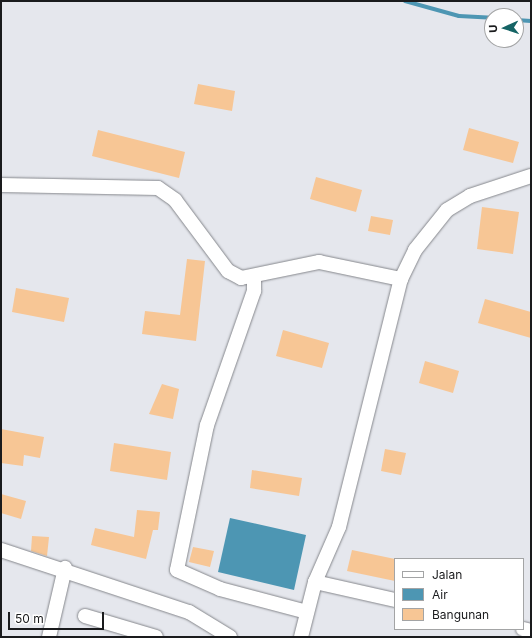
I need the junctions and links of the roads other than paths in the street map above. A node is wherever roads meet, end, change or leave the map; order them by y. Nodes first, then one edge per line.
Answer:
1 (531, 176) edge
2 (1, 185) edge
3 (254, 277) junction
4 (401, 280) junction
5 (1, 550) edge
6 (65, 568) junction
7 (315, 582) junction
8 (394, 600) edge
9 (308, 612) junction
10 (86, 616) dead end
11 (49, 637) edge
12 (156, 637) edge
13 (230, 637) edge
14 (302, 637) edge

1 - 4 lane
2 - 3 lane
3 - 4 lane
3 - 9 lane
4 - 7 lane
5 - 6 lane
6 - 11 lane
6 - 13 lane
7 - 8 lane
7 - 9 lane
9 - 14 lane
10 - 12 lane

